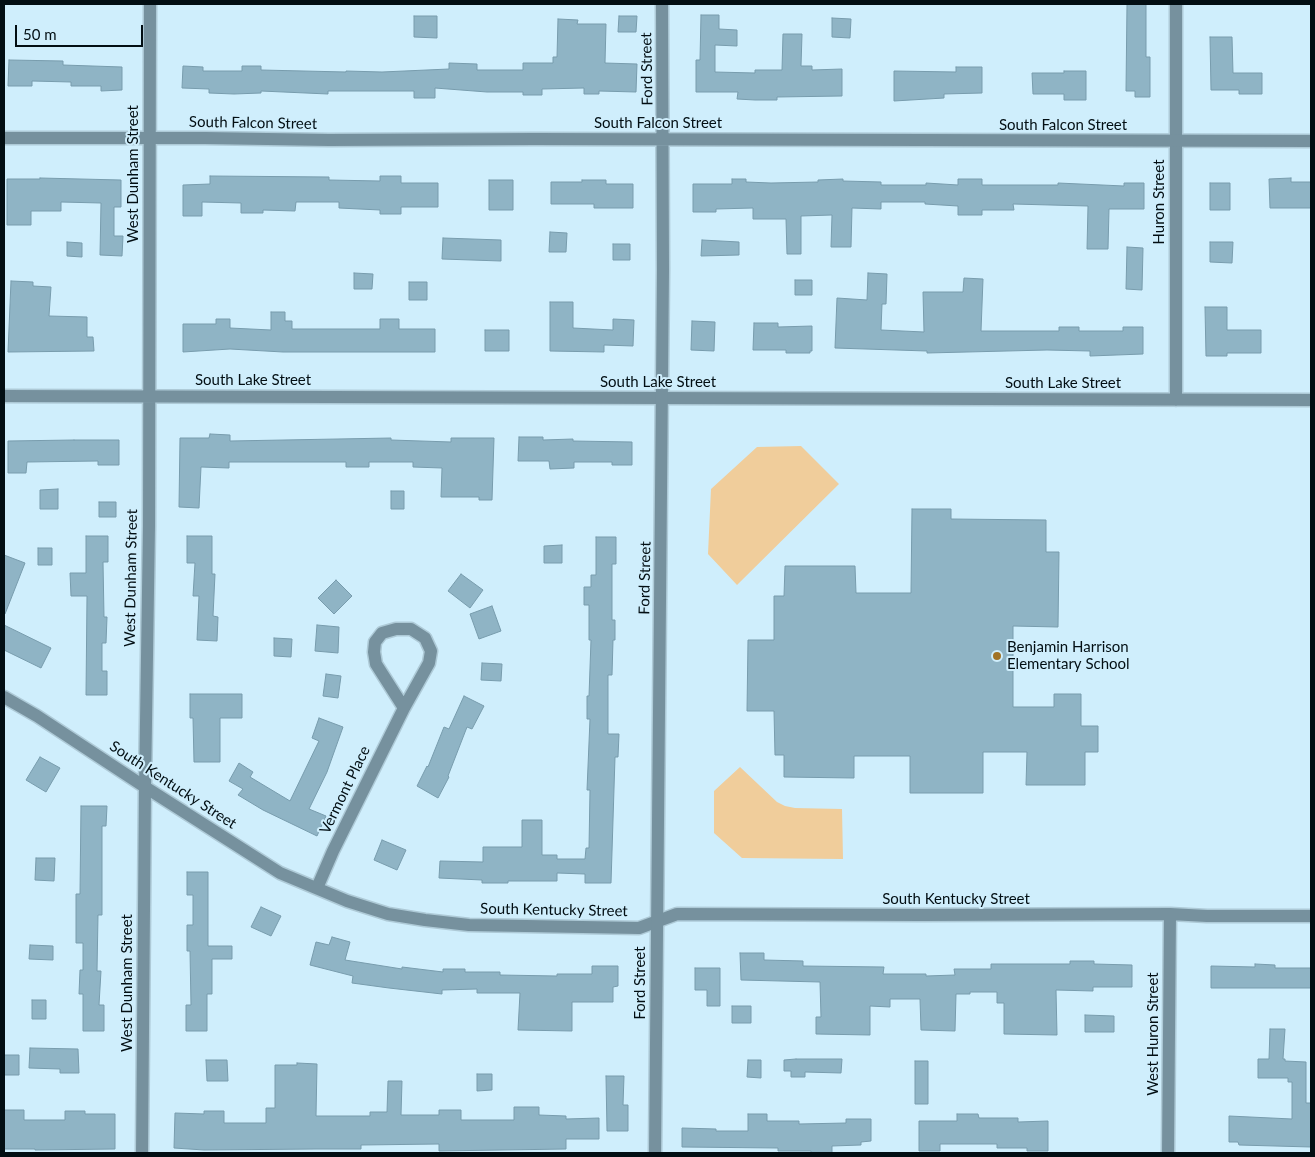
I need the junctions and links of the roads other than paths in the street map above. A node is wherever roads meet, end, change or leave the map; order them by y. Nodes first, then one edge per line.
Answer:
1 (150, 4) edge
2 (662, 4) edge
3 (1176, 4) edge
4 (4, 138) edge
5 (149, 138) junction
6 (664, 140) junction
7 (1175, 141) junction
8 (1311, 141) edge
9 (4, 396) edge
10 (149, 396) junction
11 (662, 398) junction
12 (1176, 400) junction
13 (1311, 400) edge
14 (4, 697) edge
15 (404, 708) junction
16 (144, 787) junction
17 (317, 888) junction
18 (1170, 914) junction
19 (1311, 916) edge
20 (656, 921) junction
21 (142, 1153) edge
22 (655, 1153) edge
23 (1168, 1153) edge

1 - 5 street, West Dunham Street
2 - 6 street, Ford Street
3 - 7 street, Huron Street
4 - 5 street, South Falcon Street
5 - 6 street, South Falcon Street
5 - 10 street, West Dunham Street
6 - 7 street, South Falcon Street
6 - 11 street, Ford Street
7 - 8 street, South Falcon Street
7 - 12 street, Huron Street
9 - 10 street, South Lake Street
10 - 11 street, South Lake Street
10 - 16 street, West Dunham Street
11 - 12 street, South Lake Street
11 - 20 street, Ford Street
12 - 13 street, South Lake Street
14 - 16 street, South Kentucky Street
15 - 15 street, Vermont Place
15 - 17 street, Vermont Place
16 - 17 street, South Kentucky Street
16 - 21 street, West Dunham Street
17 - 20 street, South Kentucky Street
18 - 19 street, South Kentucky Street
18 - 20 street, South Kentucky Street
18 - 23 street, West Huron Street
20 - 22 street, Ford Street

